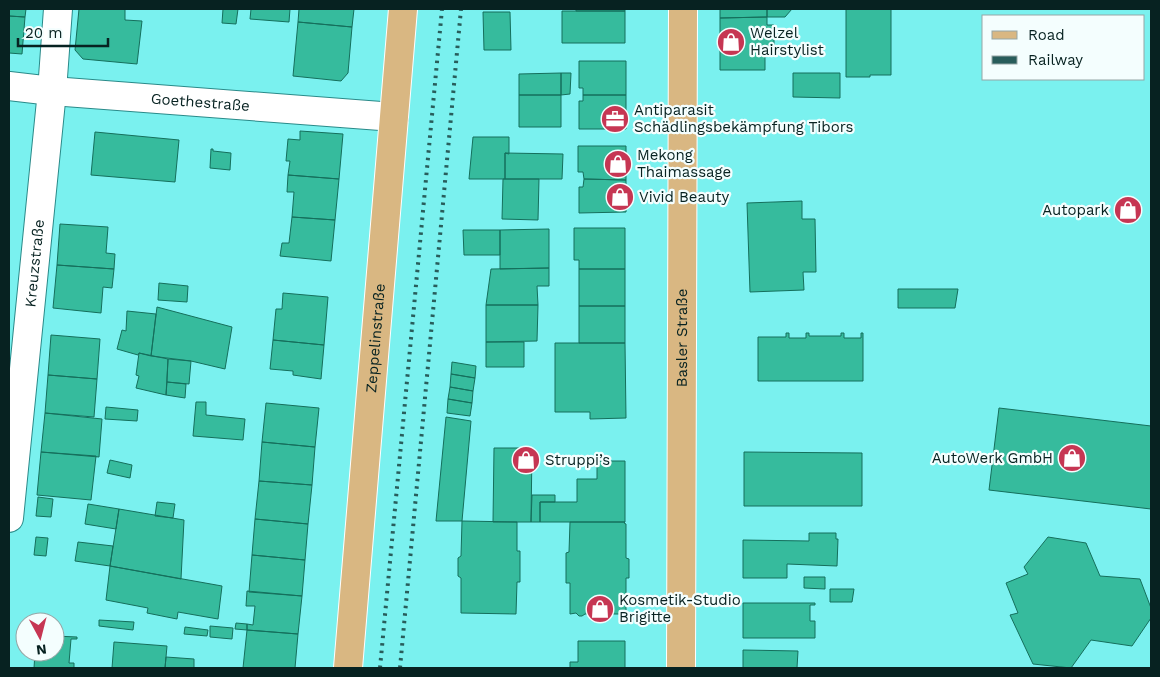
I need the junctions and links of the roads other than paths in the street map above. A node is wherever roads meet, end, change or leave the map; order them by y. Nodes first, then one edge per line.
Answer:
1 (58, 9) edge
2 (403, 9) edge
3 (683, 9) edge
4 (9, 86) edge
5 (52, 91) junction
6 (394, 117) junction
7 (9, 518) edge
8 (348, 668) edge
9 (681, 668) edge

1 - 5 street, Kreuzstraße
2 - 6 main road, Zeppelinstraße
3 - 9 main road, Basler Straße
4 - 5 street, Goethestraße
5 - 6 street, Goethestraße
5 - 7 street, Kreuzstraße
6 - 8 main road, Zeppelinstraße

